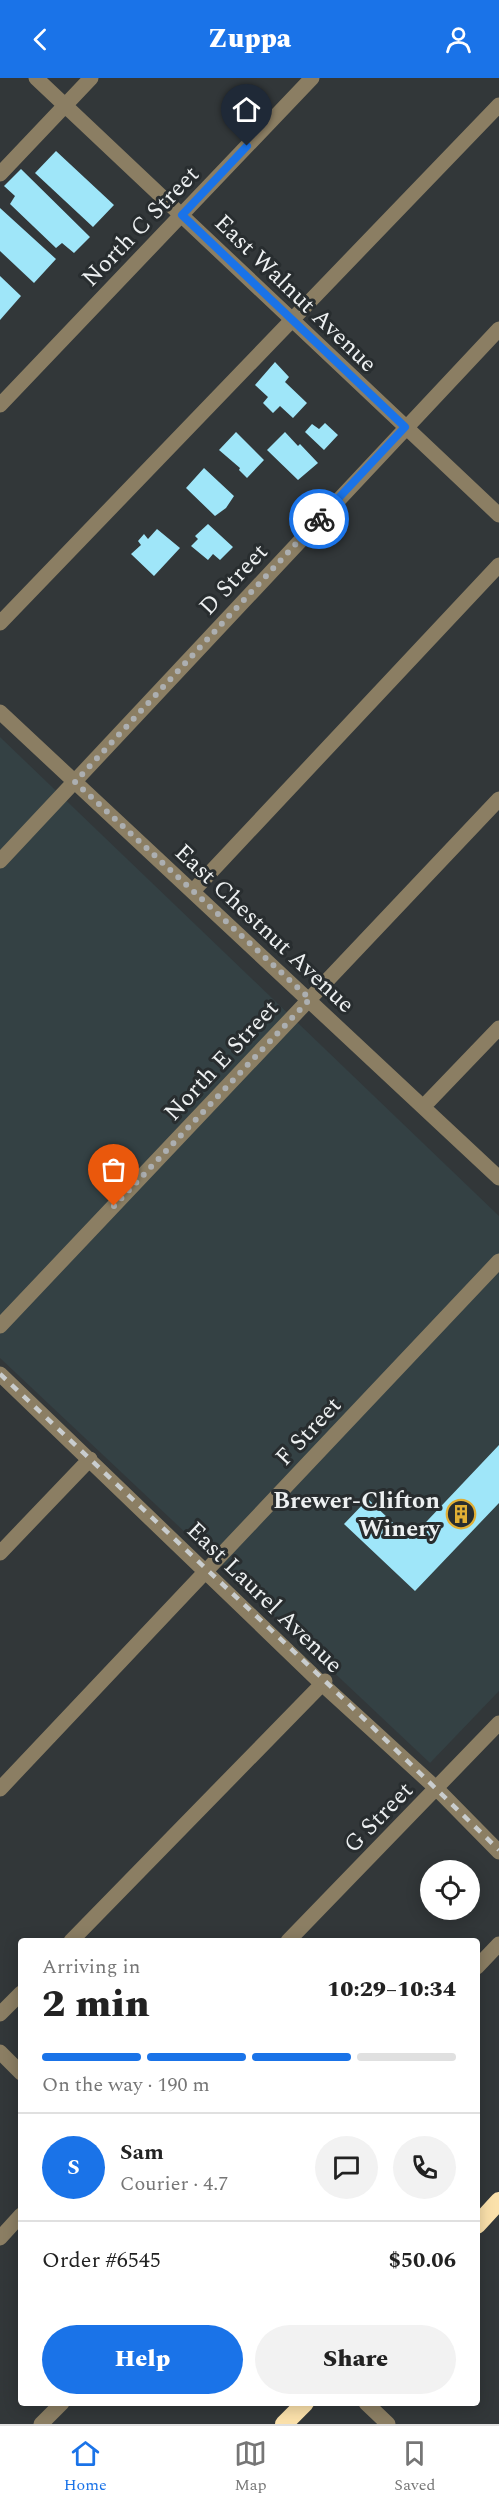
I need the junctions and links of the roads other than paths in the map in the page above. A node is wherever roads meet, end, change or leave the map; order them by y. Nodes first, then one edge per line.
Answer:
1 (36, 78) edge
2 (91, 78) edge
3 (312, 78) edge
4 (499, 105) edge
5 (66, 106) junction
6 (0, 174) edge
7 (182, 215) junction
8 (291, 319) junction
9 (499, 329) edge
10 (0, 405) edge
11 (405, 427) junction
12 (499, 515) edge
13 (499, 565) edge
14 (0, 623) edge
15 (0, 712) edge
16 (75, 782) junction
17 (499, 799) edge
18 (0, 861) edge
19 (193, 891) junction
20 (310, 999) junction
21 (499, 1028) edge
22 (424, 1106) junction
23 (499, 1178) edge
24 (499, 1261) edge
25 (0, 1326) edge
26 (0, 1374) edge
27 (90, 1459) junction
28 (0, 1553) edge
29 (207, 1571) junction
30 (324, 1682) junction
31 (499, 1724) edge
32 (0, 1789) edge
33 (437, 1789) junction
34 (499, 1852) edge
35 (74, 1938) edge
36 (291, 1938) edge
37 (499, 1944) edge
38 (480, 1964) edge
39 (18, 1996) edge
40 (0, 2014) edge
41 (0, 2052) edge
42 (18, 2070) edge
43 (496, 2209) edge
44 (18, 2219) edge
45 (480, 2222) edge
46 (0, 2238) edge
47 (59, 2406) edge
48 (302, 2406) edge
49 (369, 2406) edge
50 (41, 2424) edge
51 (284, 2424) edge
52 (388, 2424) edge

1 - 5 street, East Walnut Avenue
2 - 5 street
3 - 7 street, North C Street
4 - 8 street
5 - 6 street
5 - 7 street, East Walnut Avenue
7 - 8 street, East Walnut Avenue
7 - 10 street, North C Street
8 - 11 street, East Walnut Avenue
8 - 14 street
9 - 11 street, D Street
11 - 12 street, East Walnut Avenue
11 - 16 street, D Street
13 - 19 street
15 - 16 street, East Chestnut Avenue
16 - 18 street, D Street
16 - 19 street, East Chestnut Avenue
17 - 20 street, North E Street
19 - 20 street, East Chestnut Avenue
20 - 22 street, East Chestnut Avenue
20 - 25 street, North E Street
21 - 22 street
22 - 23 street, East Chestnut Avenue
24 - 29 street, F Street
26 - 27 street, East Laurel Avenue
27 - 28 street
27 - 29 street, East Laurel Avenue
29 - 30 street, East Laurel Avenue
29 - 32 street, F Street
30 - 33 street, East Laurel Avenue
30 - 35 street
31 - 33 street, G Street
33 - 34 street, East Laurel Avenue
33 - 36 street, G Street
37 - 38 street
39 - 40 street
41 - 42 street
43 - 45 highway
44 - 46 street
47 - 50 street
48 - 51 highway
49 - 52 street

